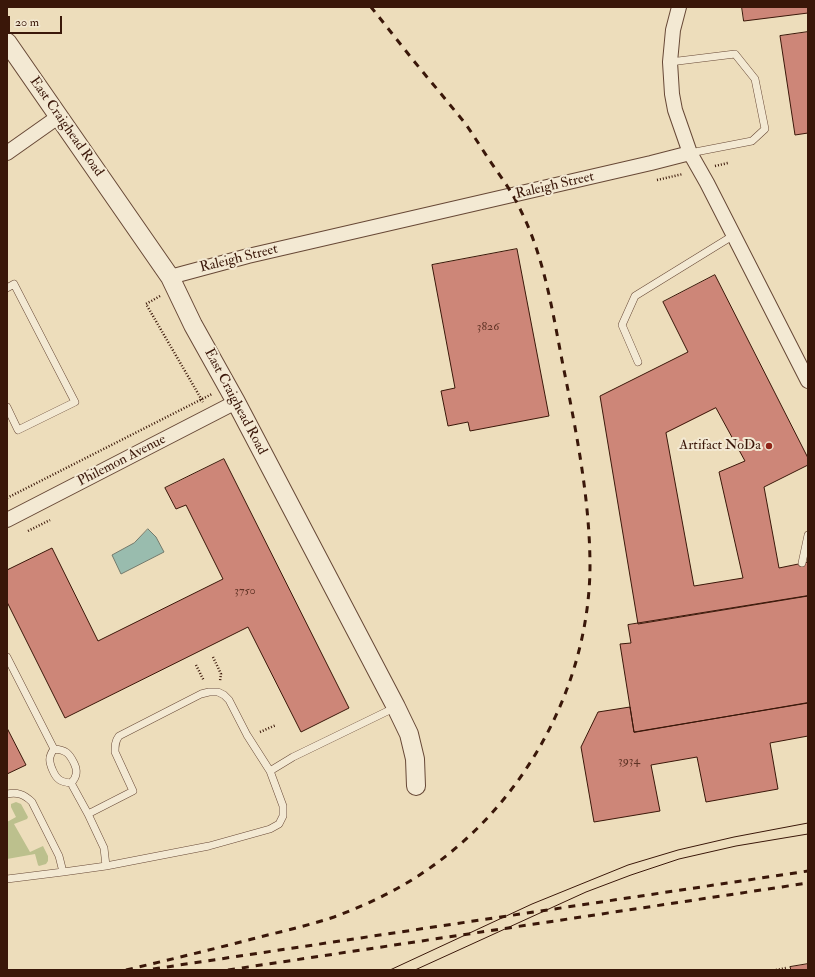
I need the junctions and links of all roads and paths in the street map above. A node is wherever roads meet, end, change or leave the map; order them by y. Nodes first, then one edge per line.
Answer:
1 (679, 7) edge
2 (7, 42) edge
3 (670, 62) junction
4 (58, 117) junction
5 (690, 153) junction
6 (7, 154) edge
7 (734, 235) junction
8 (170, 277) junction
9 (7, 288) edge
10 (164, 294) dead end
11 (638, 362) dead end
12 (808, 381) edge
13 (227, 386) junction
14 (199, 394) dead end
15 (236, 402) junction
16 (7, 407) edge
17 (7, 498) edge
18 (7, 520) edge
19 (50, 520) dead end
20 (28, 531) dead end
21 (808, 535) edge
22 (802, 563) dead end
23 (7, 657) edge
24 (213, 657) dead end
25 (196, 666) dead end
26 (209, 692) junction
27 (218, 692) junction
28 (396, 707) junction
29 (276, 725) dead end
30 (248, 738) junction
31 (54, 749) junction
32 (270, 771) junction
33 (71, 784) junction
34 (416, 786) dead end
35 (7, 794) edge
36 (88, 814) junction
37 (106, 866) junction
38 (62, 872) junction
39 (7, 879) edge
40 (776, 970) edge
41 (786, 970) edge

1 - 3 street
2 - 4 street, East Craighead Road
3 - 5 street
3 - 5 lane
4 - 6 street
4 - 8 street, East Craighead Road
5 - 7 street
5 - 8 street, Raleigh Street
7 - 11 lane
7 - 12 street
8 - 13 street, East Craighead Road
9 - 16 lane
10 - 14 path
13 - 15 street, East Craighead Road
13 - 17 path
15 - 18 street, Philemon Avenue
15 - 28 street, East Craighead Road
19 - 20 path
21 - 22 lane
23 - 31 lane
24 - 27 path
25 - 26 path
26 - 27 lane
26 - 36 lane
27 - 30 lane
28 - 32 lane
28 - 34 street, East Craighead Road
29 - 30 path
30 - 32 lane
31 - 33 lane
31 - 33 lane
32 - 37 lane
33 - 36 lane
35 - 38 lane
36 - 37 lane
37 - 38 lane
38 - 39 lane
40 - 41 path

